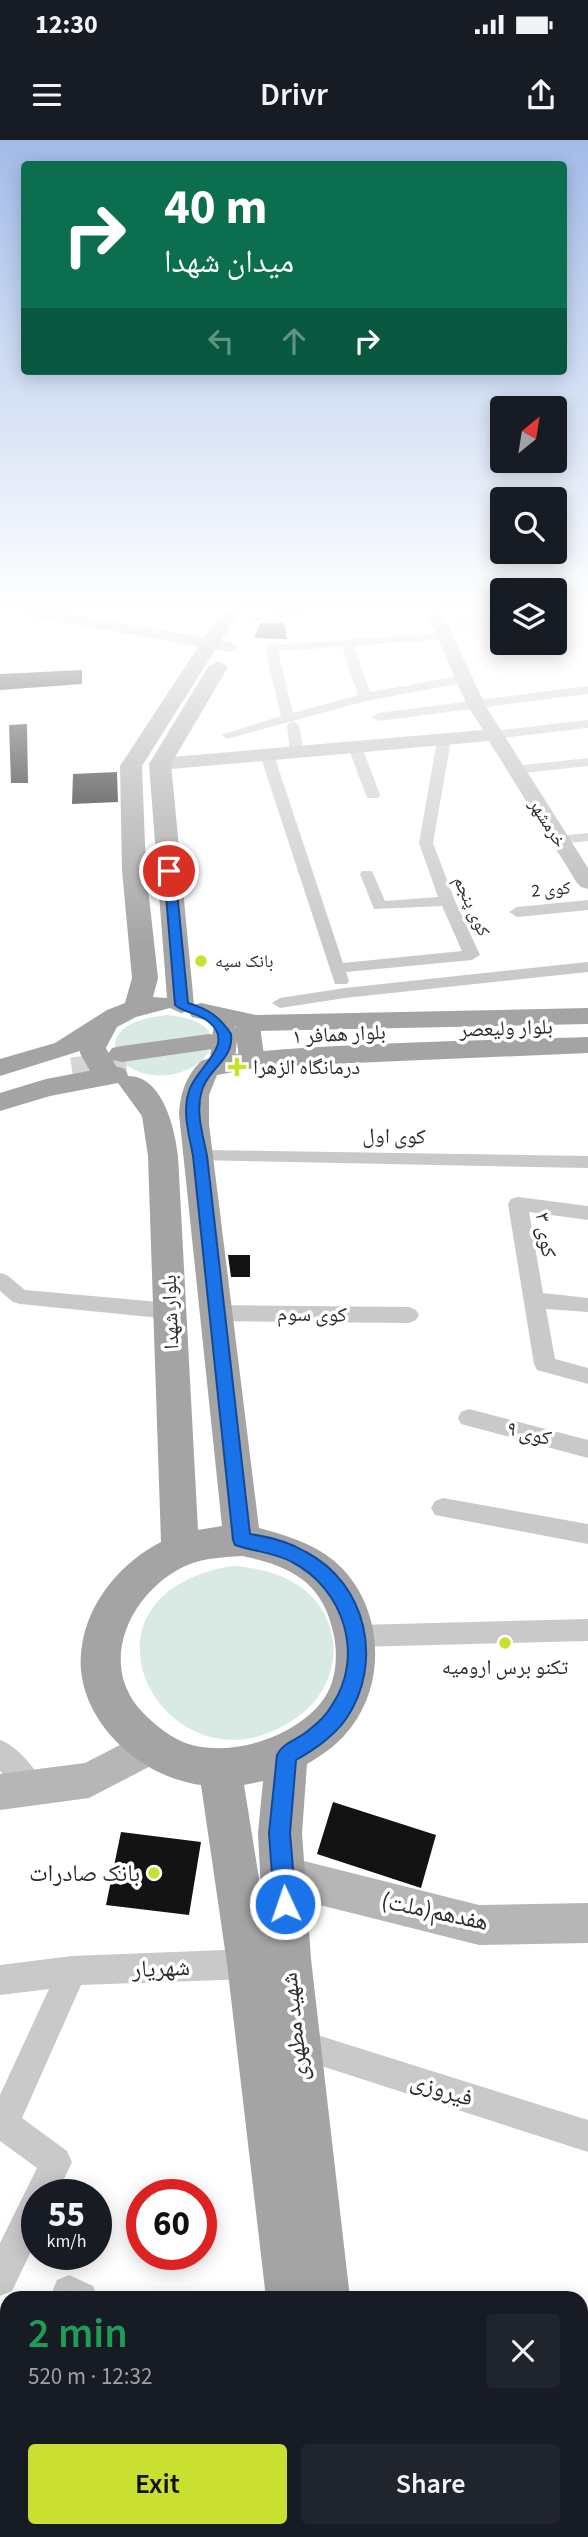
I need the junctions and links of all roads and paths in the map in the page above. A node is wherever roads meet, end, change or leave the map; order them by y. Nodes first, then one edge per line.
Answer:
1 (157, 724) edge
2 (184, 724) edge
3 (278, 724) edge
4 (292, 724) edge
5 (377, 724) edge
6 (487, 724) edge
7 (588, 724) edge
8 (228, 735) dead end
9 (494, 735) junction
10 (443, 740) junction
11 (384, 745) junction
12 (355, 747) junction
13 (298, 752) junction
14 (267, 755) junction
15 (588, 762) edge
16 (160, 764) junction
17 (515, 770) junction
18 (373, 795) dead end
19 (588, 837) edge
20 (559, 841) junction
21 (367, 874) dead end
22 (585, 875) edge
23 (447, 901) junction
24 (588, 905) edge
25 (517, 912) dead end
26 (588, 967) edge
27 (337, 968) junction
28 (345, 993) junction
29 (280, 1003) dead end
30 (137, 1007) junction
31 (191, 1008) junction
32 (588, 1016) edge
33 (588, 1025) edge
34 (425, 1036) junction
35 (588, 1036) edge
36 (588, 1045) edge
37 (233, 1048) junction
38 (95, 1062) junction
39 (0, 1068) edge
40 (0, 1080) edge
41 (0, 1088) edge
42 (0, 1102) edge
43 (200, 1156) junction
44 (588, 1162) edge
45 (588, 1213) edge
46 (0, 1280) edge
47 (533, 1300) junction
48 (588, 1305) edge
49 (170, 1311) junction
50 (216, 1313) junction
51 (409, 1315) dead end
52 (588, 1376) edge
53 (469, 1418) dead end
54 (588, 1449) edge
55 (443, 1508) dead end
56 (588, 1534) edge
57 (242, 1540) junction
58 (180, 1550) junction
59 (588, 1630) edge
60 (357, 1636) junction
61 (151, 1747) junction
62 (0, 1752) edge
63 (287, 1755) junction
64 (220, 1769) junction
65 (16, 1791) edge
66 (284, 1876) junction
67 (588, 1923) edge
68 (250, 1964) junction
69 (72, 1971) junction
70 (0, 1980) edge
71 (295, 2043) junction
72 (588, 2136) edge
73 (48, 2179) edge
74 (21, 2236) edge
75 (0, 2279) edge
76 (292, 2291) edge
77 (322, 2291) edge

1 - 30 main road
2 - 16 main road
3 - 8 street
4 - 13 street
5 - 11 street
6 - 9 main road, خرمشهر
7 - 9 street
9 - 10 main road
9 - 17 main road, خرمشهر
10 - 11 main road
10 - 23 street, کوی پنجم
11 - 12 main road
12 - 13 main road
12 - 18 street
13 - 14 main road
14 - 16 main road
14 - 27 street
15 - 17 street
16 - 31 main road
17 - 20 main road, خرمشهر
19 - 20 street
20 - 22 main road, خرمشهر
21 - 23 street
23 - 27 street, کوی پنجم
24 - 25 street, کوی 2
26 - 28 street
27 - 28 street
28 - 29 street
30 - 31 main road
30 - 38 main road
31 - 37 main road
32 - 37 main road
33 - 34 main road, بلوار ولیعصر
34 - 35 main road, بلوار ولیعصر
34 - 37 main road, بلوار همافر ۱
36 - 37 main road
37 - 38 main road, بلوار همافر ۱
37 - 38 main road
37 - 43 main road, بلوار شهدا
38 - 39 main road
38 - 40 main road, بلوار همافر ۱
38 - 41 main road, بلوار همافر ۱
38 - 42 main road
38 - 49 main road, بلوار شهدا
43 - 44 street, کوی اول
43 - 50 main road, بلوار شهدا
45 - 47 street, کوی ۳
46 - 49 street
47 - 48 street
47 - 52 street
49 - 58 main road, بلوار شهدا
50 - 51 street, کوی سوم
50 - 57 main road, بلوار شهدا
53 - 54 street, کوی ۹
55 - 56 street
57 - 58 main road
57 - 60 main road
58 - 61 main road
59 - 60 street
60 - 63 main road
61 - 64 main road
61 - 65 main road
62 - 65 street
63 - 64 main road
63 - 66 main road, شهید مطهری
64 - 68 main road, شهید مطهری
66 - 67 main road, هفدهم(ملت)
66 - 71 main road, شهید مطهری
68 - 69 street, شهریار
68 - 76 main road, شهید مطهری
69 - 70 street, شهریار
69 - 73 street
71 - 72 street, فیروزی
71 - 77 main road, شهید مطهری
74 - 75 street

